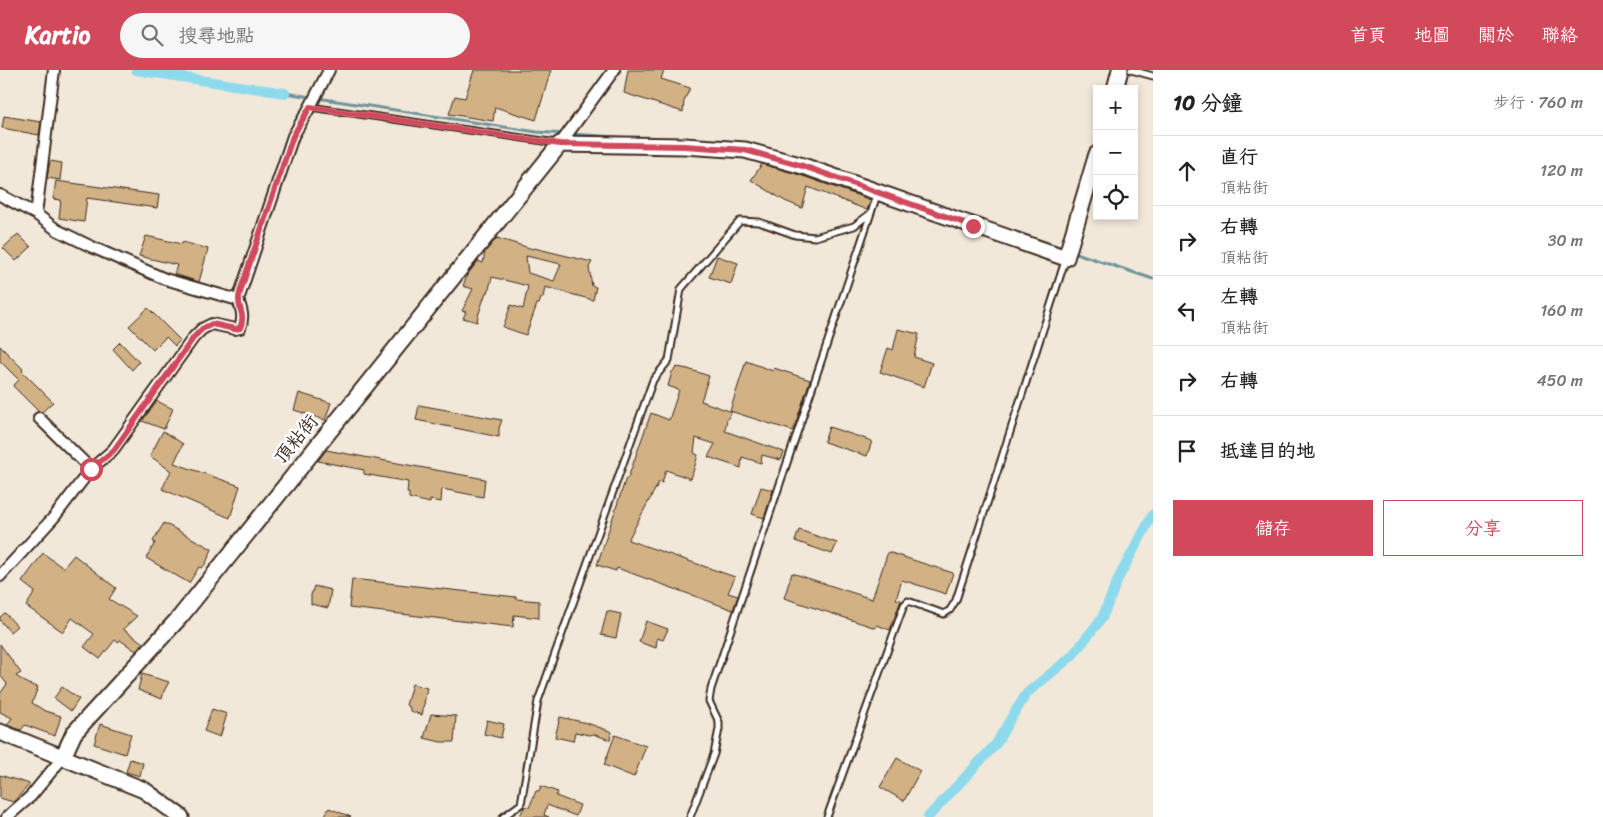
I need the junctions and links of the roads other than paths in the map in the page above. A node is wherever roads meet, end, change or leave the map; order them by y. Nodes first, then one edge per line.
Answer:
1 (54, 70) edge
2 (329, 70) edge
3 (614, 70) edge
4 (1120, 70) edge
5 (1131, 70) edge
6 (1153, 76) edge
7 (1116, 85) edge
8 (310, 107) junction
9 (560, 144) junction
10 (1093, 167) edge
11 (878, 192) junction
12 (0, 195) edge
13 (36, 214) junction
14 (871, 214) junction
15 (1067, 253) junction
16 (238, 300) junction
17 (39, 418) dead end
18 (91, 469) junction
19 (0, 576) edge
20 (0, 732) edge
21 (63, 758) junction
22 (7, 817) edge
23 (180, 817) edge
24 (503, 817) edge
25 (690, 817) edge
26 (827, 817) edge

1 - 13 street
2 - 8 street
3 - 9 street
4 - 7 street
5 - 6 lane
8 - 9 lane
8 - 16 street
9 - 11 street
9 - 21 street, 頂粘街
10 - 15 street
11 - 14 lane
11 - 15 street
12 - 13 street
13 - 16 street
14 - 24 lane
14 - 25 lane
15 - 26 lane
16 - 18 street
17 - 18 street
18 - 19 street
20 - 21 street
21 - 22 street, 頂粘街
21 - 23 street

